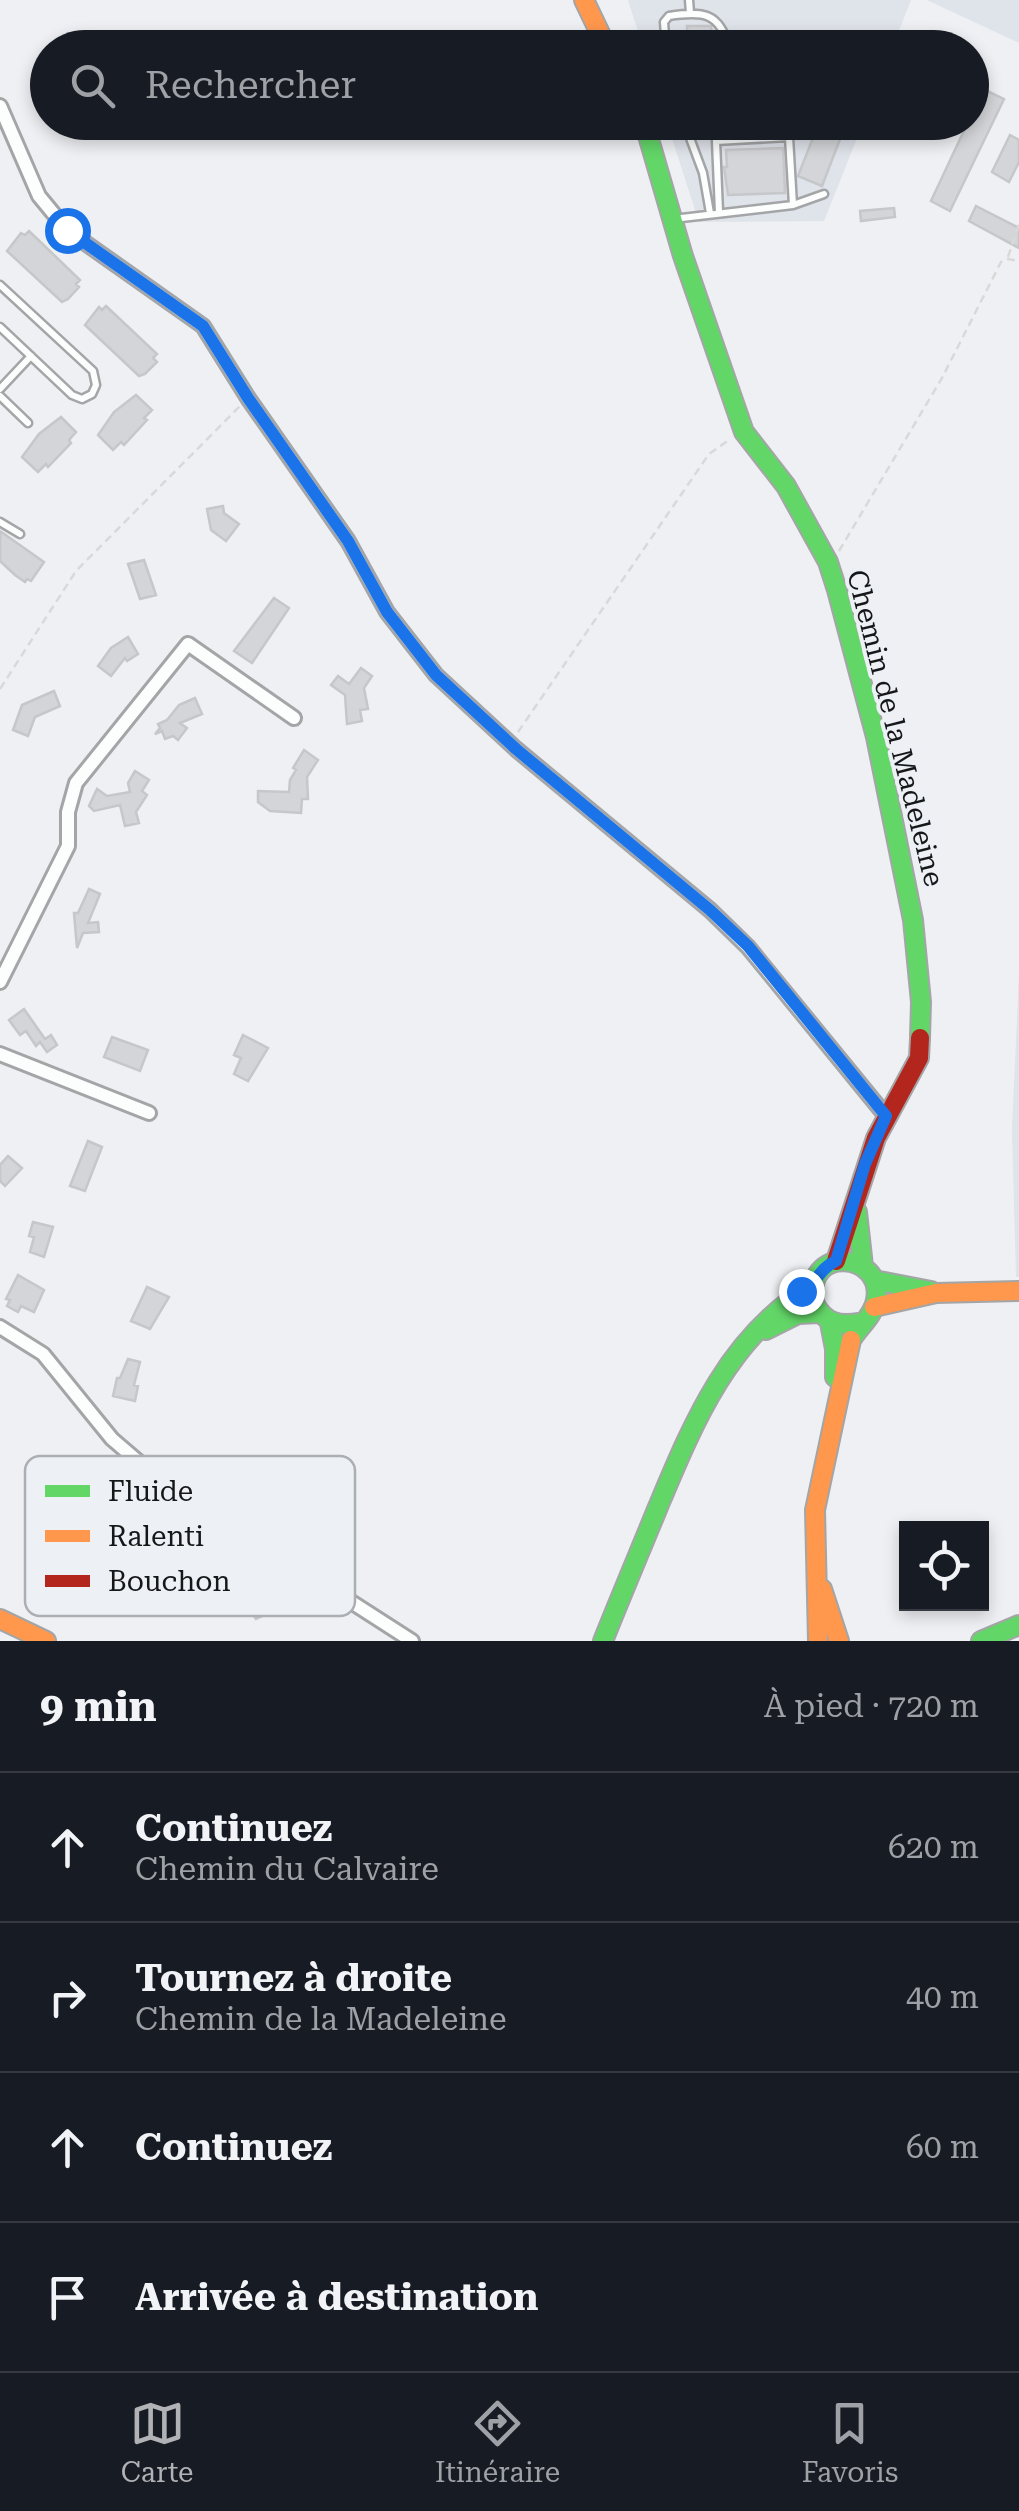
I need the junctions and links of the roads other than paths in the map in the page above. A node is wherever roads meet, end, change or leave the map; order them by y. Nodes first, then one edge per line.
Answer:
1 (584, 0) edge
2 (689, 0) edge
3 (690, 13) junction
4 (599, 30) edge
5 (665, 30) edge
6 (724, 30) edge
7 (1, 111) edge
8 (649, 140) edge
9 (691, 140) edge
10 (741, 140) edge
11 (790, 140) edge
12 (824, 194) dead end
13 (793, 205) junction
14 (714, 213) junction
15 (672, 219) junction
16 (0, 285) edge
17 (0, 327) edge
18 (31, 356) junction
19 (0, 392) edge
20 (28, 423) dead end
21 (0, 522) edge
22 (20, 534) dead end
23 (294, 718) dead end
24 (0, 982) edge
25 (0, 1054) edge
26 (149, 1113) dead end
27 (886, 1116) junction
28 (858, 1192) junction
29 (836, 1261) junction
30 (868, 1273) junction
31 (812, 1286) junction
32 (1012, 1291) edge
33 (936, 1293) junction
34 (874, 1308) junction
35 (824, 1318) junction
36 (859, 1323) junction
37 (0, 1326) edge
38 (752, 1337) junction
39 (838, 1392) junction
40 (132, 1456) edge
41 (815, 1567) junction
42 (355, 1604) edge
43 (0, 1619) edge
44 (46, 1641) edge
45 (412, 1641) edge
46 (603, 1641) edge
47 (818, 1641) edge
48 (839, 1641) edge
49 (981, 1641) edge
50 (992, 1641) edge

1 - 4 street
2 - 3 lane
3 - 5 lane
3 - 6 lane
7 - 27 street
8 - 15 street, Chemin de la Madeleine
9 - 14 lane
10 - 14 lane
11 - 13 lane
12 - 13 lane
13 - 14 lane
14 - 15 lane
15 - 27 street, Chemin de la Madeleine
16 - 18 lane
17 - 18 lane
18 - 19 lane
19 - 20 lane
21 - 22 lane
23 - 24 street
25 - 26 street
27 - 28 street, Chemin de la Madeleine
28 - 29 street, Chemin de la Madeleine
28 - 30 street
29 - 30 street
29 - 31 street
30 - 33 street
30 - 34 street
31 - 35 street
31 - 38 street
32 - 33 street
33 - 34 street
34 - 36 street
35 - 36 street
35 - 38 street
35 - 39 street
36 - 39 street
37 - 40 street
38 - 46 street
39 - 41 street
41 - 47 street
41 - 48 street
42 - 45 street
43 - 44 street
49 - 50 street

